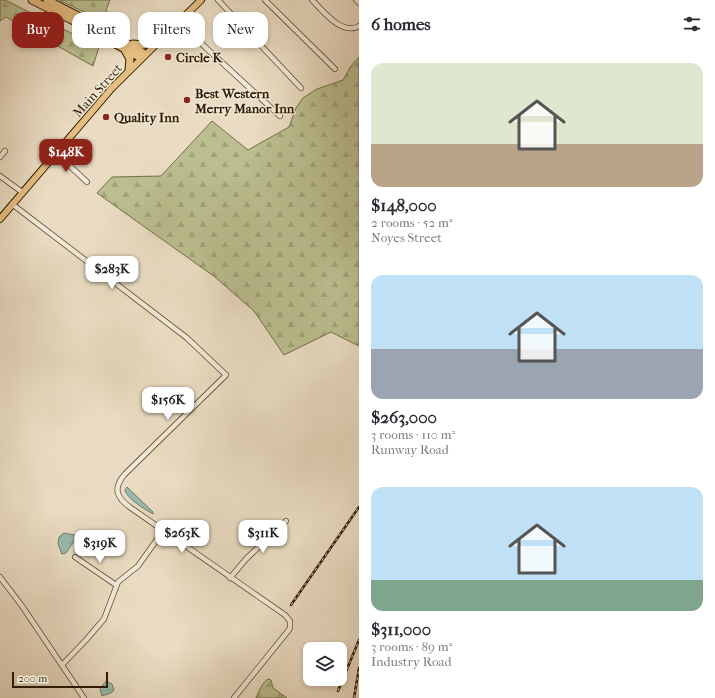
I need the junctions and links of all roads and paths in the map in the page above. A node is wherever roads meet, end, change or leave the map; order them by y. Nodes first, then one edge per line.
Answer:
1 (32, 0) edge
2 (47, 0) edge
3 (201, 0) edge
4 (218, 0) edge
5 (265, 0) edge
6 (312, 0) edge
7 (356, 0) edge
8 (359, 3) edge
9 (190, 12) edge
10 (72, 14) edge
11 (72, 20) edge
12 (359, 26) edge
13 (205, 47) edge
14 (125, 48) edge
15 (130, 48) edge
16 (152, 48) edge
17 (143, 56) junction
18 (335, 69) dead end
19 (129, 70) junction
20 (301, 88) dead end
21 (280, 116) dead end
22 (5, 151) dead end
23 (56, 153) junction
24 (0, 157) edge
25 (0, 176) edge
26 (87, 182) dead end
27 (22, 192) junction
28 (12, 204) junction
29 (0, 219) edge
30 (286, 521) dead end
31 (163, 531) junction
32 (75, 557) dead end
33 (0, 577) edge
34 (230, 578) junction
35 (116, 585) junction
36 (62, 665) junction
37 (84, 698) edge
38 (234, 698) edge

1 - 11 highway
2 - 10 highway
3 - 9 main road, Main Street
4 - 20 street
5 - 18 street
6 - 12 street
7 - 8 street
13 - 21 street
14 - 19 highway
15 - 17 highway
16 - 17 main road, Main Street
17 - 19 main road, Main Street
19 - 23 main road, Main Street
22 - 24 street
23 - 26 street
23 - 27 main road, Main Street
25 - 27 street
27 - 28 main road, Main Street
28 - 29 main road, Main Street
28 - 31 street
30 - 34 street
31 - 34 street
31 - 35 street
32 - 35 street
33 - 36 street
34 - 38 street
35 - 36 street
36 - 37 street

